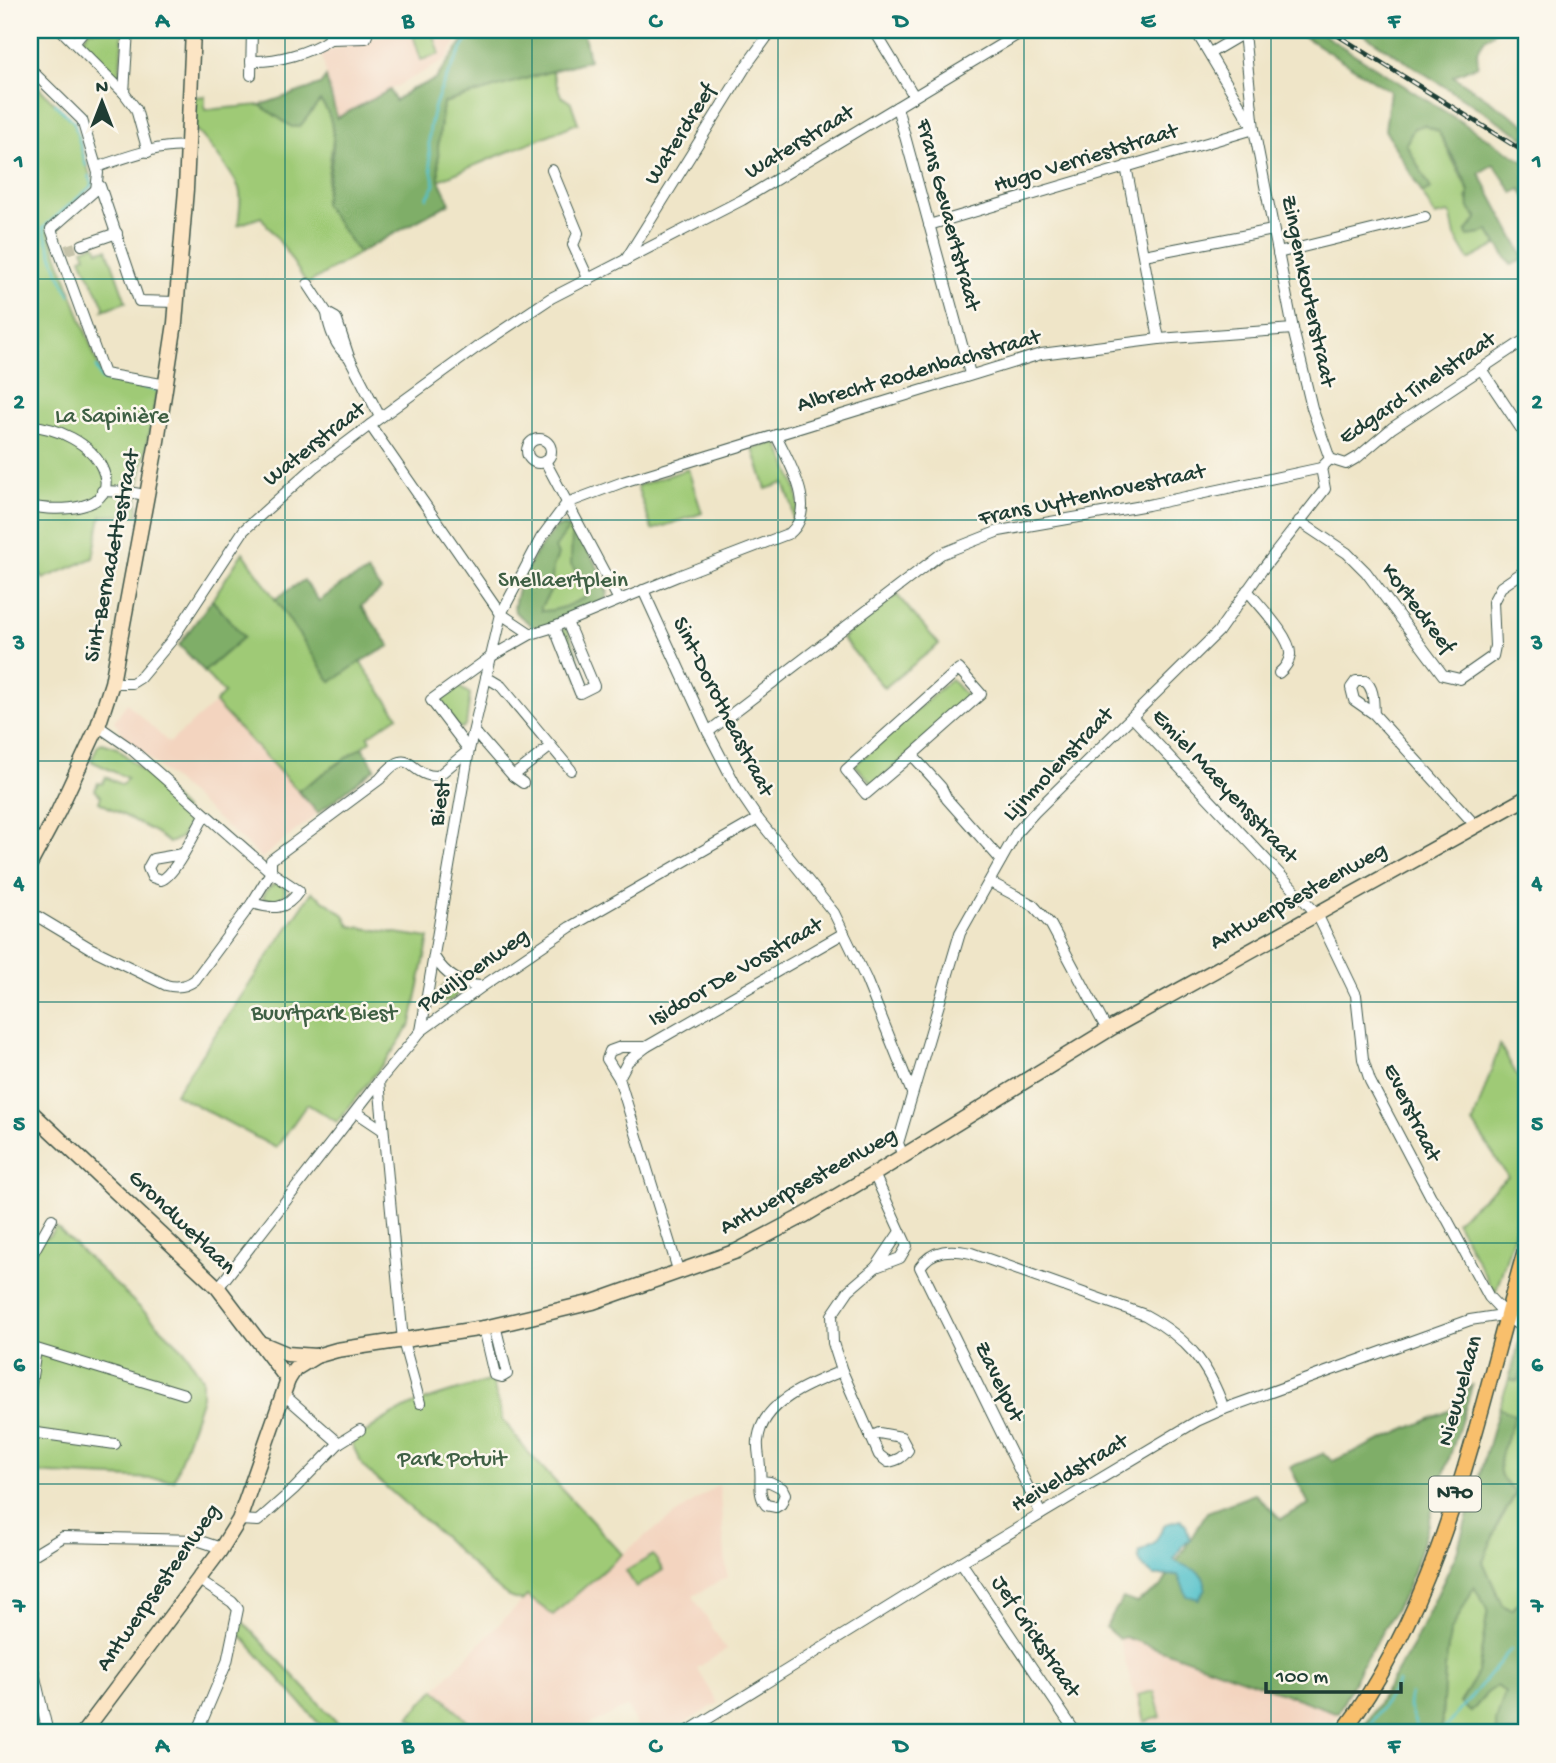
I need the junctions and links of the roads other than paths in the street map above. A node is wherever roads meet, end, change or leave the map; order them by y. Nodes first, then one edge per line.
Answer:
1 (61, 30) edge
2 (85, 30) edge
3 (128, 30) edge
4 (193, 30) edge
5 (252, 30) edge
6 (369, 30) edge
7 (772, 30) edge
8 (874, 30) edge
9 (1025, 30) edge
10 (1195, 30) edge
11 (328, 35) edge
12 (75, 42) junction
13 (1210, 53) junction
14 (251, 61) junction
15 (30, 69) edge
16 (251, 75) dead end
17 (124, 93) junction
18 (914, 96) junction
19 (897, 107) junction
20 (1254, 129) junction
21 (188, 147) junction
22 (148, 152) junction
23 (1126, 166) junction
24 (97, 167) junction
25 (552, 170) dead end
26 (98, 188) junction
27 (1425, 217) dead end
28 (929, 225) junction
29 (1273, 230) junction
30 (117, 233) junction
31 (82, 245) tunnel mouth
32 (1278, 253) junction
33 (1144, 254) junction
34 (625, 262) junction
35 (589, 280) junction
36 (308, 284) dead end
37 (176, 302) junction
38 (1293, 329) junction
39 (1159, 339) junction
40 (1526, 339) edge
41 (1481, 369) junction
42 (970, 374) junction
43 (167, 385) junction
44 (380, 417) junction
45 (370, 425) junction
46 (30, 426) edge
47 (776, 435) junction
48 (1526, 436) edge
49 (1330, 458) junction
50 (545, 461) dead end
51 (1321, 468) junction
52 (102, 491) junction
53 (146, 495) junction
54 (567, 503) junction
55 (30, 506) edge
56 (1299, 521) junction
57 (1526, 570) edge
58 (643, 590) junction
59 (1247, 590) junction
60 (619, 600) junction
61 (501, 614) junction
62 (567, 622) junction
63 (554, 627) junction
64 (531, 634) junction
65 (492, 656) junction
66 (1279, 673) dead end
67 (486, 677) junction
68 (113, 682) junction
69 (1374, 714) dead end
70 (1133, 718) junction
71 (99, 726) junction
72 (474, 731) junction
73 (708, 732) junction
74 (551, 746) junction
75 (469, 750) junction
76 (912, 755) junction
77 (571, 770) dead end
78 (513, 776) junction
79 (523, 783) dead end
80 (1526, 798) edge
81 (205, 815) junction
82 (758, 818) junction
83 (1476, 826) junction
84 (182, 854) dead end
85 (1001, 860) junction
86 (30, 864) edge
87 (271, 872) junction
88 (990, 882) junction
89 (252, 903) junction
90 (30, 912) edge
91 (1317, 914) junction
92 (844, 933) junction
93 (435, 958) junction
94 (483, 986) junction
95 (1107, 1030) junction
96 (421, 1031) junction
97 (646, 1047) junction
98 (619, 1078) junction
99 (379, 1081) junction
100 (912, 1093) junction
101 (30, 1111) edge
102 (356, 1112) junction
103 (383, 1130) junction
104 (903, 1156) junction
105 (874, 1174) junction
106 (52, 1219) dead end
107 (899, 1233) junction
108 (1526, 1247) edge
109 (30, 1258) edge
110 (876, 1267) junction
111 (679, 1272) junction
112 (218, 1288) junction
113 (1506, 1315) junction
114 (1526, 1316) edge
115 (1526, 1331) edge
116 (402, 1341) junction
117 (261, 1343) junction
118 (33, 1348) edge
119 (316, 1356) junction
120 (842, 1371) junction
121 (285, 1387) junction
122 (30, 1390) edge
123 (184, 1394) dead end
124 (419, 1403) dead end
125 (1224, 1409) junction
126 (360, 1430) dead end
127 (30, 1432) edge
128 (870, 1437) dead end
129 (339, 1443) junction
130 (115, 1444) dead end
131 (761, 1481) dead end
132 (1041, 1514) junction
133 (239, 1520) junction
134 (221, 1548) junction
135 (30, 1556) edge
136 (961, 1562) junction
137 (198, 1579) junction
138 (30, 1656) edge
139 (48, 1733) edge
140 (83, 1733) edge
141 (197, 1733) edge
142 (685, 1733) edge
143 (1076, 1733) edge
144 (1342, 1733) edge

1 - 12 street
2 - 12 street
3 - 17 street
4 - 21 main road, Sint-Bernadettestraat
5 - 14 street
6 - 11 street
7 - 34 street, Waterdreef
8 - 18 street
9 - 18 street, Waterstraat
10 - 13 street, Zingemkouterstraat
11 - 14 street
12 - 17 street
13 - 20 street, Zingemkouterstraat
13 - 20 street, Zingemkouterstraat
14 - 16 street
15 - 24 street
17 - 22 street
18 - 19 street, Waterstraat
19 - 28 street, Frans Gevaertstraat
19 - 34 street, Waterstraat
20 - 23 street, Hugo Verrieststraat
20 - 29 street, Zingemkouterstraat
21 - 22 street
21 - 37 main road, Sint-Bernadettestraat
22 - 24 street
23 - 28 street, Hugo Verrieststraat
23 - 33 street
24 - 26 street
25 - 35 street
26 - 30 street
26 - 43 street
27 - 32 street
28 - 42 street, Frans Gevaertstraat
29 - 32 street, Zingemkouterstraat
29 - 33 street
30 - 31 street
30 - 37 street
32 - 38 street, Zingemkouterstraat
33 - 39 street
34 - 35 street, Waterstraat
35 - 44 street, Waterstraat
36 - 44 street
37 - 43 main road, Sint-Bernadettestraat
38 - 39 street, Albrecht Rodenbachstraat
38 - 49 street, Zingemkouterstraat
39 - 42 street, Albrecht Rodenbachstraat
40 - 41 street, Edgard Tinelstraat
41 - 48 street
41 - 49 street, Edgard Tinelstraat
42 - 47 street, Albrecht Rodenbachstraat
43 - 53 main road, Sint-Bernadettestraat
44 - 45 street, Waterstraat
45 - 61 street
45 - 68 street, Waterstraat
46 - 52 street
47 - 54 street, Albrecht Rodenbachstraat
47 - 58 street
49 - 51 street
50 - 54 street
51 - 56 street, Lijnmolenstraat
51 - 73 street, Frans Uyttenhovestraat
52 - 53 street
52 - 55 street
53 - 68 main road, Sint-Bernadettestraat
54 - 60 street
54 - 61 street, Biest
56 - 57 street, Kortedreef
56 - 59 street, Lijnmolenstraat
58 - 60 street
58 - 73 street, Sint-Dorotheastraat
59 - 66 street
59 - 70 street, Lijnmolenstraat
60 - 62 street
61 - 64 street
61 - 65 street, Biest
62 - 63 street
62 - 63 street
63 - 64 street
64 - 65 street
65 - 67 street, Biest
65 - 75 street
67 - 72 street, Biest
67 - 74 street
68 - 71 main road, Sint-Bernadettestraat
69 - 83 street
70 - 85 street, Lijnmolenstraat
70 - 91 street, Emiel Maeyensstraat
71 - 81 street
71 - 86 main road, Sint-Bernadettestraat
72 - 75 street, Biest
72 - 78 street
73 - 82 street, Sint-Dorotheastraat
74 - 77 street
74 - 78 street
75 - 87 street
75 - 93 street, Biest
76 - 76 street
76 - 85 street
78 - 79 street
80 - 83 main road, Antwerpsesteenweg
81 - 84 street
81 - 87 street
82 - 92 street, Sint-Dorotheastraat
82 - 94 street, Paviljoenweg
83 - 91 main road, Antwerpsesteenweg
85 - 88 street, Lijnmolenstraat
87 - 89 street
87 - 89 street
88 - 95 street
88 - 100 street, Lijnmolenstraat
89 - 90 street
91 - 95 main road, Antwerpsesteenweg
91 - 113 street, Everstraat
92 - 97 street, Isidoor De Vosstraat
92 - 100 street, Sint-Dorotheastraat
93 - 94 street
93 - 96 street, Biest
94 - 96 street, Paviljoenweg
95 - 104 main road, Antwerpsesteenweg
96 - 99 street, Paviljoenweg
97 - 98 street, Isidoor De Vosstraat
97 - 98 street, Isidoor De Vosstraat
98 - 111 street, Isidoor De Vosstraat
99 - 102 street, Paviljoenweg
99 - 103 street
100 - 104 street, Lijnmolenstraat
101 - 112 main road, Grondwetlaan
102 - 103 street
102 - 112 street, Paviljoenweg
103 - 116 street
104 - 105 main road, Antwerpsesteenweg
105 - 107 street
105 - 111 main road, Antwerpsesteenweg
106 - 109 street
107 - 110 street
107 - 110 street
108 - 113 main road, Nieuwelaan / N70
110 - 120 street
111 - 116 main road, Antwerpsesteenweg
112 - 117 main road, Grondwetlaan
113 - 114 street, Heiveldstraat
113 - 115 street
113 - 125 street, Heiveldstraat
113 - 144 main road, Nieuwelaan / N70
116 - 119 main road, Antwerpsesteenweg
116 - 124 street
117 - 119 main road
117 - 121 main road, Grondwetlaan
118 - 122 street
118 - 123 street
119 - 121 main road, Antwerpsesteenweg
120 - 128 street
120 - 131 street
121 - 129 street
121 - 133 main road, Antwerpsesteenweg
125 - 132 street, Heiveldstraat
125 - 132 street, Zavelput
126 - 129 street
127 - 130 street
129 - 133 street
132 - 136 street, Heiveldstraat
133 - 134 main road, Antwerpsesteenweg
134 - 135 street
134 - 137 main road, Antwerpsesteenweg
136 - 142 street, Heiveldstraat
136 - 143 street, Jef Crickstraat
137 - 140 main road, Antwerpsesteenweg
137 - 141 street
138 - 139 street

